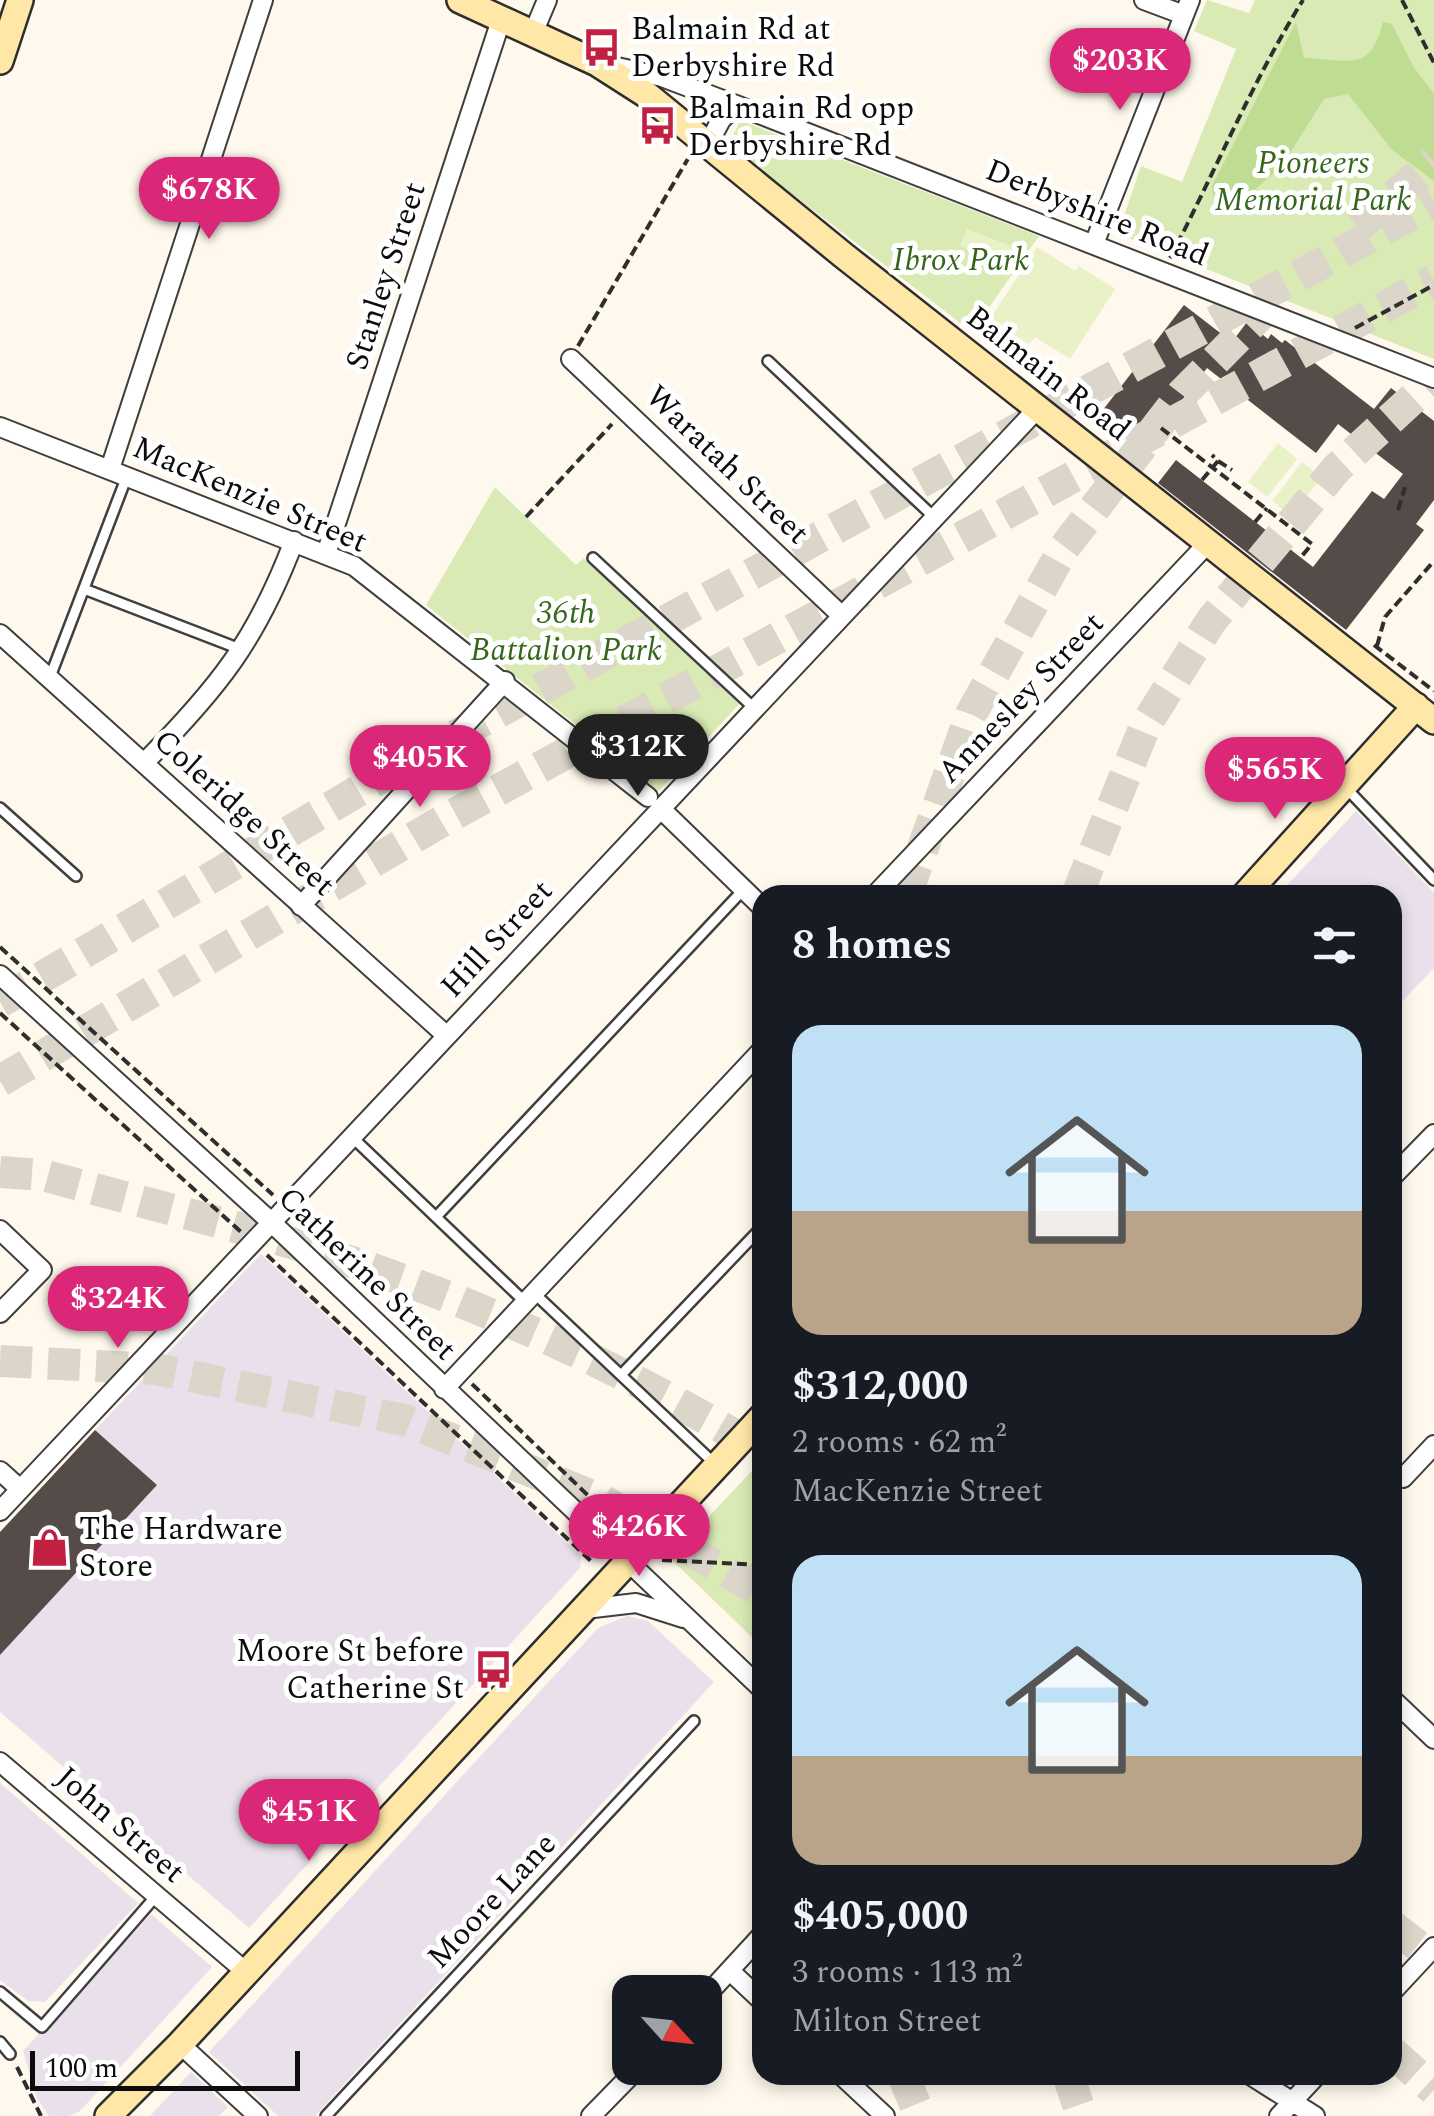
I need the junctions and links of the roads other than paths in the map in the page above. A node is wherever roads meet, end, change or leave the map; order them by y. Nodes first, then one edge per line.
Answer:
1 (20, 0) edge
2 (263, 0) edge
3 (460, 0) edge
4 (547, 0) edge
5 (1144, 0) edge
6 (1187, 8) edge
7 (502, 17) junction
8 (534, 31) junction
9 (0, 61) edge
10 (597, 63) junction
11 (736, 105) junction
12 (698, 152) junction
13 (1094, 244) junction
14 (571, 358) road end
15 (768, 361) dead end
16 (1434, 378) edge
17 (1038, 408) junction
18 (0, 427) edge
19 (119, 473) junction
20 (935, 518) junction
21 (294, 541) junction
22 (1209, 542) junction
23 (326, 554) junction
24 (593, 558) dead end
25 (84, 589) junction
26 (842, 616) junction
27 (0, 634) edge
28 (243, 650) junction
29 (50, 677) junction
30 (505, 682) junction
31 (1428, 706) edge
32 (755, 709) junction
33 (144, 762) junction
34 (1345, 787) junction
35 (654, 803) junction
36 (0, 808) edge
37 (76, 876) dead end
38 (1434, 880) edge
39 (884, 885) edge
40 (1254, 885) edge
41 (744, 890) junction
42 (752, 898) edge
43 (301, 906) junction
44 (0, 975) edge
45 (447, 1036) junction
46 (752, 1061) edge
47 (1434, 1134) edge
48 (352, 1137) junction
49 (1402, 1167) edge
50 (436, 1217) junction
51 (272, 1222) junction
52 (0, 1230) edge
53 (752, 1237) edge
54 (530, 1297) junction
55 (0, 1313) edge
56 (621, 1374) junction
57 (444, 1389) junction
58 (752, 1428) edge
59 (1434, 1445) edge
60 (717, 1466) junction
61 (0, 1470) edge
62 (1403, 1478) dead end
63 (20, 1490) junction
64 (0, 1511) edge
65 (628, 1563) junction
66 (585, 1609) junction
67 (688, 1620) junction
68 (752, 1681) edge
69 (1402, 1709) edge
70 (694, 1720) dead end
71 (1434, 1739) edge
72 (0, 1762) edge
73 (156, 1896) junction
74 (752, 1946) edge
75 (1434, 1946) edge
76 (730, 1971) junction
77 (246, 1972) junction
78 (722, 1979) edge
79 (1402, 1981) edge
80 (0, 1992) edge
81 (752, 1992) edge
82 (0, 2042) edge
83 (180, 2044) junction
84 (10, 2054) road end
85 (621, 2085) edge
86 (852, 2085) edge
87 (1260, 2085) edge
88 (1308, 2085) edge
89 (1285, 2109) edge
90 (108, 2116) edge
91 (258, 2116) edge
92 (326, 2116) edge
93 (591, 2116) edge
94 (885, 2116) edge
95 (1314, 2116) edge

1 - 9 main road
2 - 19 street
3 - 7 main road, Balmain Road
4 - 8 street
5 - 6 street
6 - 13 street
7 - 8 main road, Balmain Road
7 - 23 street, Stanley Street
8 - 10 main road, Balmain Road
10 - 11 street, Derbyshire Road
10 - 12 main road, Balmain Road
11 - 12 street
11 - 13 street, Derbyshire Road
12 - 17 main road, Balmain Road
13 - 16 street, Derbyshire Road
14 - 26 street, Waratah Street
15 - 20 lane
17 - 20 street, Hill Street
17 - 22 main road, Balmain Road
18 - 19 street, MacKenzie Street
19 - 21 street, MacKenzie Street
19 - 25 lane
20 - 26 street, Hill Street
21 - 23 street, MacKenzie Street
21 - 28 street
22 - 31 main road, Balmain Road
22 - 39 street, Annesley Street
23 - 30 street, MacKenzie Street
24 - 32 lane
25 - 28 lane
25 - 29 lane
26 - 32 street, Hill Street
27 - 29 street, Coleridge Street
28 - 33 street
29 - 33 street, Coleridge Street
30 - 35 street, MacKenzie Street
30 - 43 street
31 - 34 main road
32 - 35 street, Hill Street
33 - 43 street, Coleridge Street
34 - 38 lane
34 - 40 main road
35 - 41 street, MacKenzie Street
35 - 45 street, Hill Street
36 - 37 lane
41 - 42 street, MacKenzie Street
41 - 50 lane
43 - 45 street, Coleridge Street
44 - 51 street, Catherine Street
45 - 48 street, Hill Street
46 - 54 street
47 - 49 street
48 - 50 lane
48 - 51 street, Hill Street
50 - 54 lane
51 - 57 street, Catherine Street
51 - 63 street, Hill Street
52 - 55 street
53 - 56 lane
54 - 56 lane
54 - 57 street
56 - 60 lane
57 - 65 street, Catherine Street
58 - 60 main road
59 - 62 street
60 - 65 main road
61 - 63 street
63 - 64 street, Hill Street
65 - 66 main road
65 - 67 street, Catherine Street
66 - 67 street, Catherine Street
66 - 77 main road
67 - 68 street, Catherine Street
69 - 71 street
70 - 92 lane, Moore Lane
72 - 73 street, John Street
73 - 77 street, John Street
73 - 80 lane
74 - 76 street
75 - 79 street
76 - 78 street
76 - 81 street
77 - 83 main road
82 - 84 lane
83 - 90 main road
83 - 91 street
85 - 93 street
86 - 94 street
87 - 89 street
88 - 89 street
89 - 95 street

